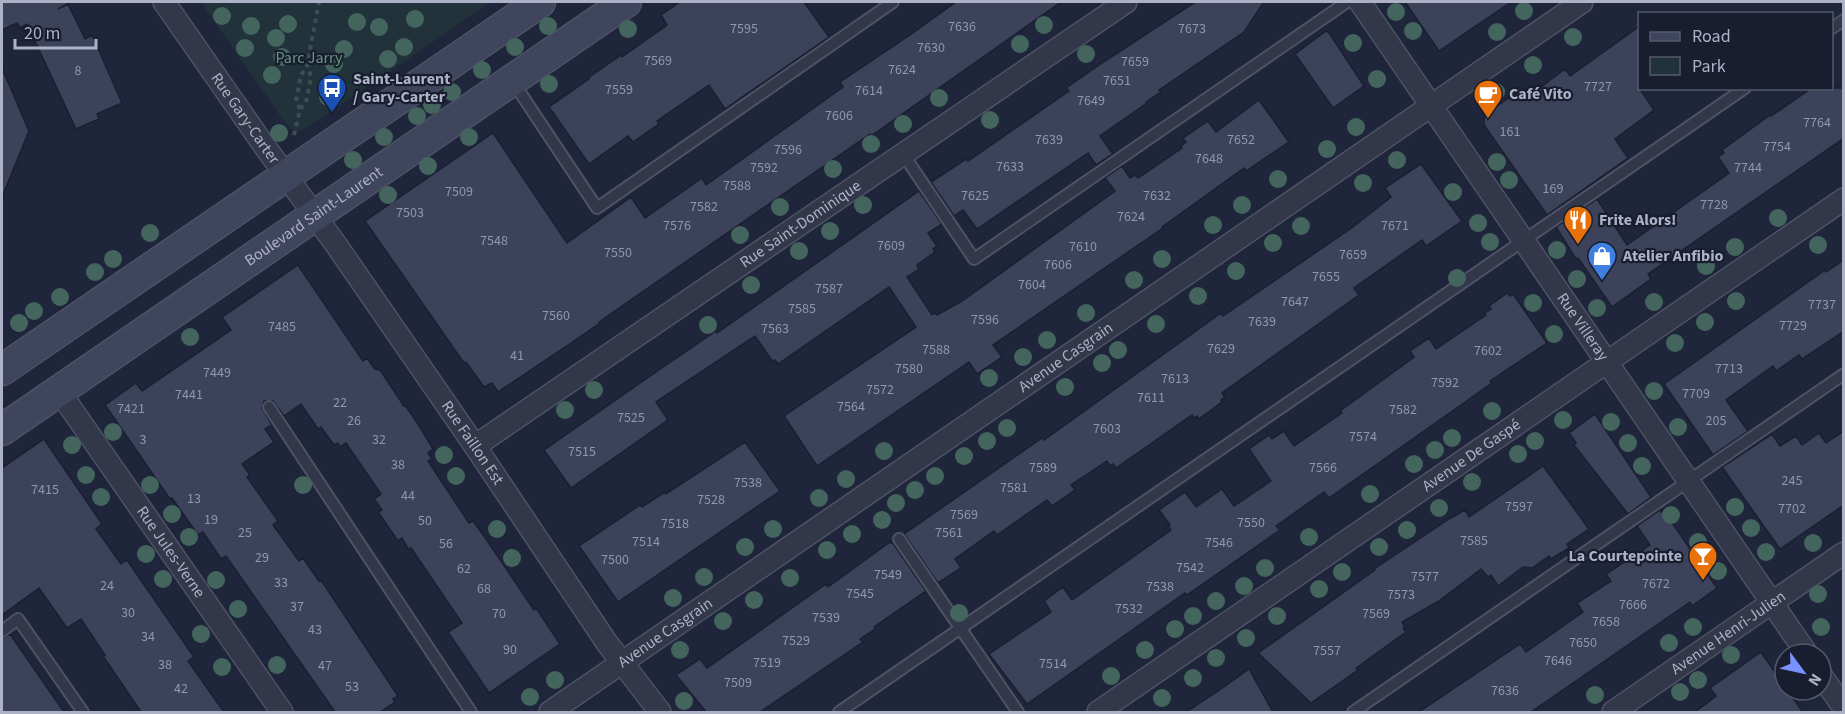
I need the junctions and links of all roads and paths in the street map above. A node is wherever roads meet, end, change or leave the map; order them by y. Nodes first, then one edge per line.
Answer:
1 (164, 2) edge
2 (319, 2) edge
3 (540, 2) edge
4 (626, 2) edge
5 (893, 2) edge
6 (1126, 2) edge
7 (1347, 2) edge
8 (1360, 2) edge
9 (1582, 2) edge
10 (308, 66) junction
11 (511, 80) junction
12 (1742, 90) edge
13 (1432, 106) junction
14 (300, 109) junction
15 (294, 136) dead end
16 (903, 154) junction
17 (285, 176) junction
18 (1844, 198) edge
19 (314, 216) junction
20 (1524, 241) junction
21 (1607, 363) junction
22 (2, 370) edge
23 (1844, 374) edge
24 (59, 391) junction
25 (269, 407) dead end
26 (2, 430) edge
27 (475, 446) junction
28 (1688, 481) junction
29 (899, 539) dead end
30 (1844, 553) edge
31 (1771, 604) junction
32 (960, 628) junction
33 (2, 631) edge
34 (1798, 642) edge
35 (622, 663) junction
36 (1833, 692) edge
37 (1844, 708) edge
38 (83, 712) edge
39 (282, 712) edge
40 (471, 712) edge
41 (550, 712) edge
42 (660, 712) edge
43 (839, 712) edge
44 (1018, 712) edge
45 (1098, 712) edge
46 (1353, 712) edge
47 (1613, 712) edge

1 - 17 street, Rue Gary-Carter
2 - 10 path
3 - 17 main road
4 - 11 main road, Boulevard Saint-Laurent
5 - 11 lane
6 - 16 street, Rue Saint-Dominique
7 - 16 lane
8 - 13 street, Rue Villeray
9 - 13 street, Avenue Casgrain
10 - 14 path
10 - 14 path
11 - 19 main road, Boulevard Saint-Laurent
12 - 20 lane
13 - 20 street, Rue Villeray
13 - 35 street, Avenue Casgrain
14 - 15 path
16 - 27 street, Rue Saint-Dominique
17 - 19 street, Rue Faillon Est
17 - 22 main road
18 - 21 street, Avenue De Gaspé
19 - 24 main road, Boulevard Saint-Laurent
19 - 27 street, Rue Faillon Est
20 - 21 street, Rue Villeray
20 - 32 lane
21 - 28 street, Rue Villeray
21 - 45 street, Avenue De Gaspé
23 - 28 lane
24 - 26 main road, Boulevard Saint-Laurent
24 - 39 street, Rue Jules-Verne
25 - 40 lane
27 - 35 street, Rue Faillon Est
28 - 31 street, Rue Villeray
28 - 46 lane
29 - 32 lane
30 - 31 street, Avenue Henri-Julien
31 - 34 street, Rue Villeray
31 - 47 street, Avenue Henri-Julien
32 - 43 lane
32 - 44 lane
33 - 38 lane
35 - 41 street, Avenue Casgrain
35 - 42 street, Rue Faillon Est
36 - 37 street

